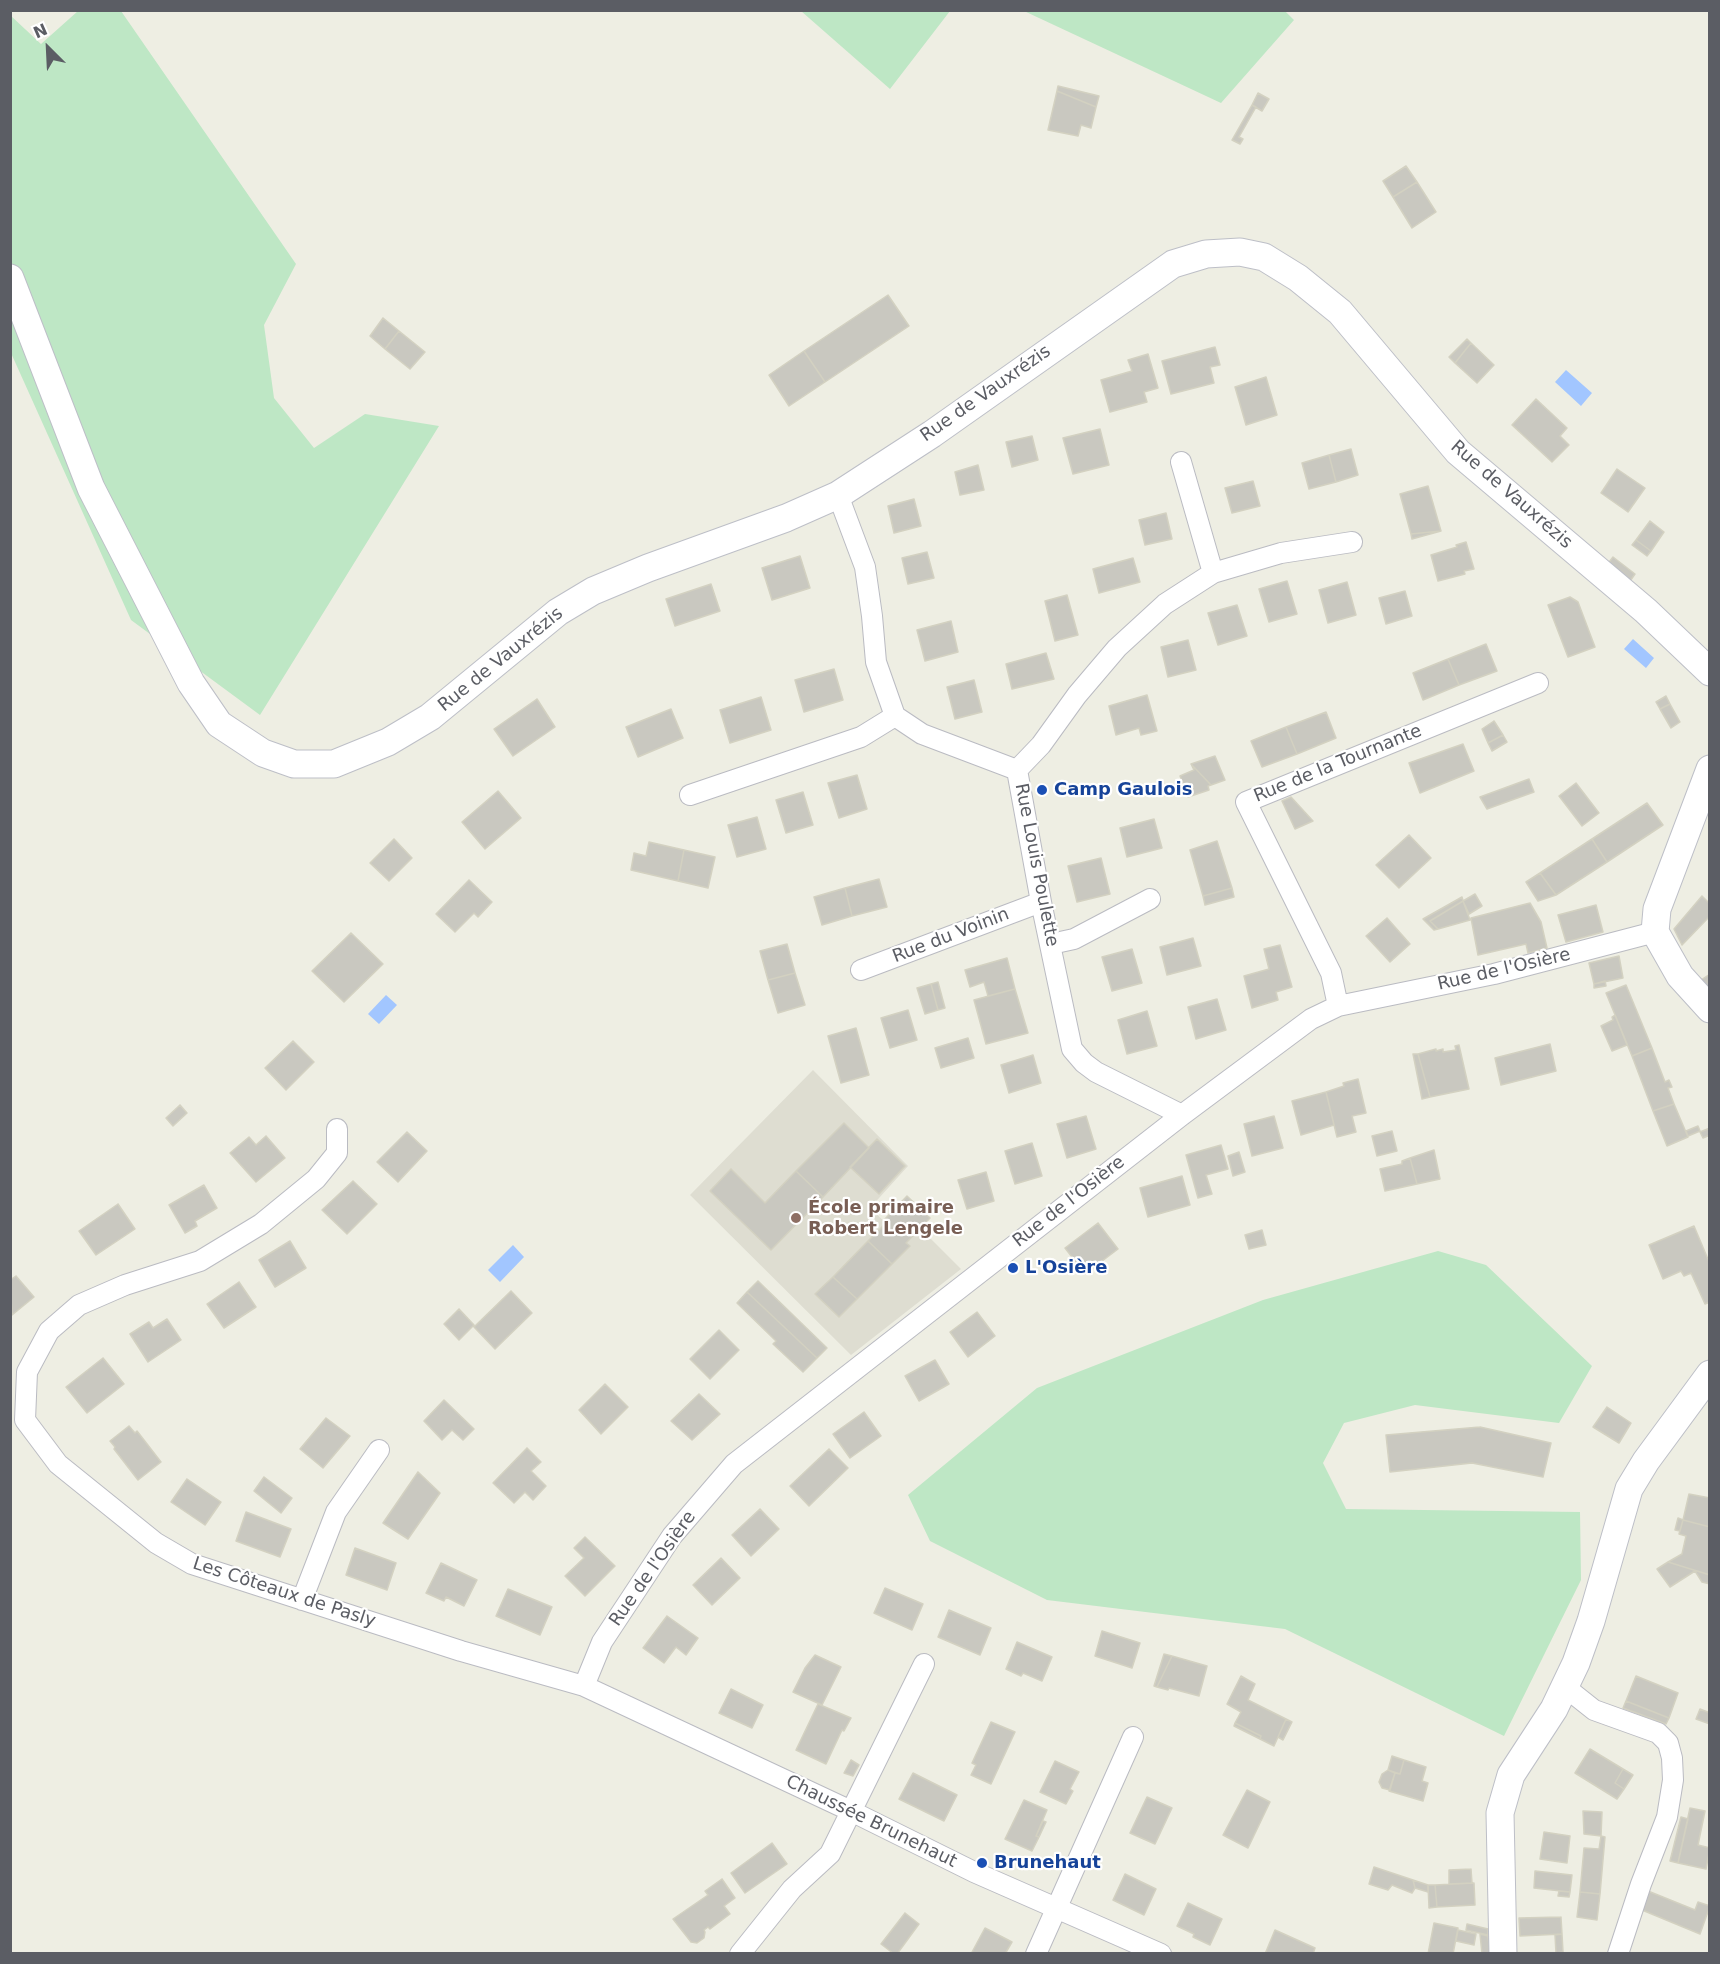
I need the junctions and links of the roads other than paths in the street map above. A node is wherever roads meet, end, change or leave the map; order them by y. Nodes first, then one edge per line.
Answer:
1 (10, 278) edge
2 (1181, 462) dead end
3 (838, 495) junction
4 (1352, 542) dead end
5 (1213, 573) junction
6 (1710, 672) edge
7 (1538, 683) dead end
8 (895, 716) junction
9 (1710, 768) edge
10 (1017, 770) junction
11 (690, 795) dead end
12 (1150, 899) dead end
13 (1041, 902) junction
14 (1655, 932) junction
15 (1051, 944) junction
16 (861, 970) dead end
17 (1338, 1006) junction
18 (1710, 1009) edge
19 (1182, 1115) junction
20 (337, 1129) dead end
21 (1710, 1374) edge
22 (10, 1401) edge
23 (26, 1420) junction
24 (379, 1450) dead end
25 (302, 1600) junction
26 (924, 1664) dead end
27 (584, 1686) junction
28 (1565, 1687) junction
29 (1133, 1737) dead end
30 (851, 1811) junction
31 (1058, 1908) junction
32 (740, 1953) edge
33 (1036, 1953) edge
34 (1161, 1953) edge
35 (1503, 1953) edge
36 (1618, 1953) edge

1 - 3 street, Rue de Vauxrézis
2 - 5 street
3 - 6 street, Rue de Vauxrézis
3 - 8 street
4 - 5 street
5 - 10 street
7 - 17 street, Rue de la Tournante
8 - 10 street, Rue Louis Poulette
8 - 11 street
9 - 14 street
10 - 13 street, Rue Louis Poulette
12 - 15 street
13 - 15 street, Rue Louis Poulette
13 - 16 street, Rue du Voinin
14 - 17 street, Rue de l'Osière
14 - 18 street
15 - 19 street, Rue Louis Poulette
17 - 19 street, Rue de l'Osière
19 - 27 street, Rue de l'Osière
20 - 23 street
21 - 28 street
22 - 23 street, Les Côteaux de Pasly
23 - 25 street, Les Côteaux de Pasly
24 - 25 street
25 - 27 street, Les Côteaux de Pasly
26 - 30 street
27 - 30 street, Chaussée Brunehaut
28 - 35 street
28 - 36 street
29 - 31 street
30 - 31 street, Chaussée Brunehaut
30 - 32 street
31 - 33 street
31 - 34 street, Chaussée Brunehaut

